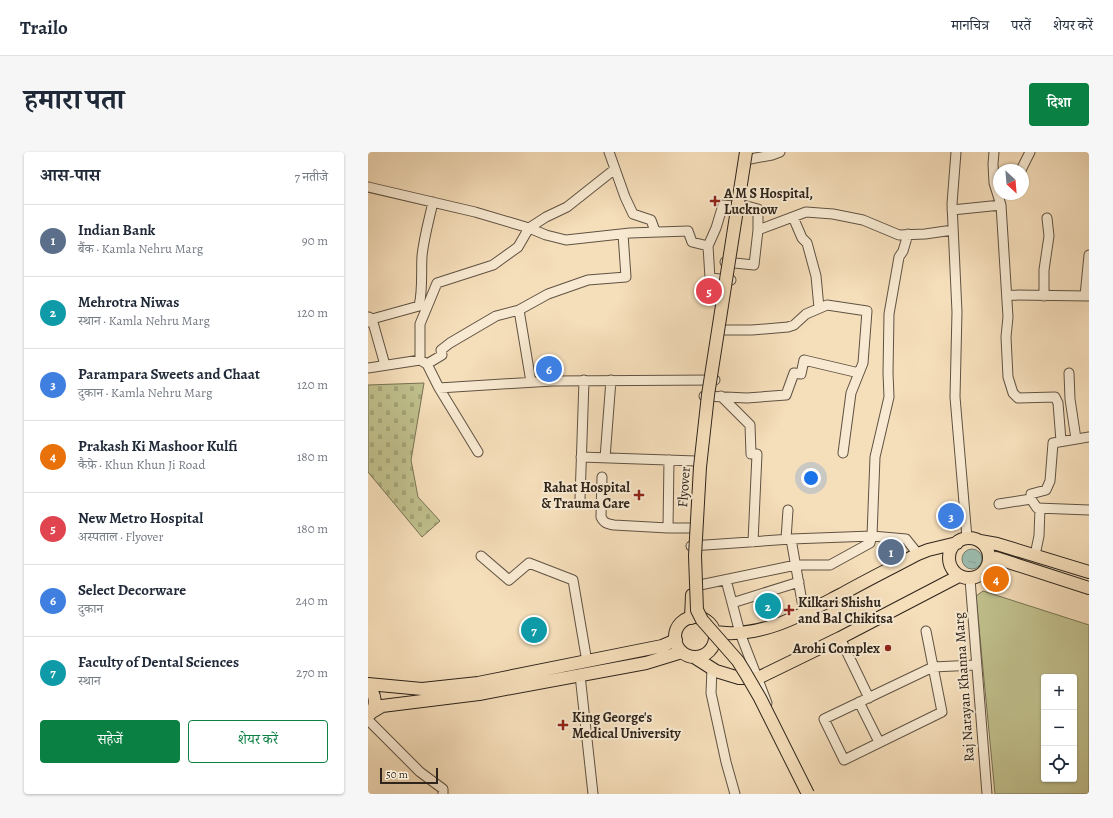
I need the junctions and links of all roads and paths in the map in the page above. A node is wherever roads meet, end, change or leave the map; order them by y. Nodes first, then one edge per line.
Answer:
1 (609, 152) edge
2 (780, 152) edge
3 (956, 152) edge
4 (994, 152) edge
5 (1030, 152) edge
6 (747, 154) edge
7 (993, 164) edge
8 (1024, 164) edge
9 (615, 169) junction
10 (368, 187) edge
11 (1001, 200) edge
12 (433, 202) junction
13 (738, 205) junction
14 (1001, 205) junction
15 (952, 210) junction
16 (793, 217) junction
17 (1047, 218) dead end
18 (529, 228) junction
19 (758, 230) junction
20 (953, 230) junction
21 (655, 231) junction
22 (623, 234) junction
23 (908, 234) junction
24 (708, 246) junction
25 (1089, 255) edge
26 (730, 263) junction
27 (727, 280) junction
28 (1007, 295) junction
29 (1044, 296) junction
30 (1087, 296) edge
31 (819, 308) junction
32 (519, 310) junction
33 (369, 319) edge
34 (723, 330) junction
35 (423, 362) junction
36 (385, 365) junction
37 (368, 368) edge
38 (859, 373) junction
39 (1069, 373) dead end
40 (584, 380) junction
41 (611, 380) junction
42 (711, 380) junction
43 (531, 382) junction
44 (439, 388) junction
45 (712, 396) junction
46 (1089, 437) edge
47 (1076, 439) junction
48 (1061, 441) junction
49 (478, 452) dead end
50 (843, 453) dead end
51 (581, 457) junction
52 (605, 458) junction
53 (670, 460) junction
54 (696, 461) junction
55 (602, 477) dead end
56 (580, 500) dead end
57 (1031, 500) junction
58 (999, 504) dead end
59 (1040, 508) junction
60 (788, 510) dead end
61 (1089, 510) edge
62 (668, 528) junction
63 (691, 528) junction
64 (872, 536) junction
65 (788, 539) junction
66 (962, 540) junction
67 (980, 541) junction
68 (753, 542) junction
69 (695, 546) junction
70 (918, 554) junction
71 (1035, 555) junction
72 (481, 556) dead end
73 (990, 561) junction
74 (796, 565) junction
75 (1089, 572) edge
76 (964, 577) junction
77 (726, 580) junction
78 (799, 582) junction
79 (700, 585) junction
80 (1089, 588) edge
81 (732, 603) junction
82 (804, 613) junction
83 (691, 618) junction
84 (706, 620) junction
85 (926, 631) dead end
86 (715, 632) junction
87 (740, 633) junction
88 (840, 638) junction
89 (676, 640) junction
90 (682, 652) junction
91 (694, 658) junction
92 (587, 662) junction
93 (976, 665) junction
94 (933, 667) junction
95 (712, 668) junction
96 (580, 675) junction
97 (758, 678) junction
98 (514, 682) junction
99 (368, 685) edge
100 (869, 698) junction
101 (860, 702) junction
102 (369, 716) edge
103 (879, 742) junction
104 (443, 794) edge
105 (593, 794) edge
106 (735, 794) edge
107 (801, 794) edge
108 (808, 794) edge
109 (987, 794) edge

1 - 9 street
2 - 6 street
3 - 15 street
4 - 7 street
5 - 8 street
6 - 13 main road
6 - 108 main road, Flyover, bridge
9 - 18 street
9 - 21 street
10 - 12 street
11 - 14 street
12 - 18 street
12 - 33 street
13 - 19 street
13 - 24 street
13 - 26 main road
14 - 15 street
14 - 28 street
15 - 20 street
16 - 19 street
16 - 23 street
16 - 31 street
17 - 29 street
18 - 22 street
18 - 35 street
19 - 26 street
20 - 23 street
20 - 66 street
21 - 22 street
21 - 24 street
22 - 32 street
23 - 64 street
24 - 27 street
25 - 30 street
26 - 27 main road
27 - 34 main road
27 - 42 main road
28 - 29 street
28 - 48 street
29 - 30 street
31 - 34 street
31 - 38 street
32 - 35 street
32 - 43 street
33 - 36 street
34 - 42 main road
35 - 36 street
35 - 44 street
36 - 37 street
38 - 45 street
38 - 50 street
39 - 47 street
40 - 41 street
40 - 43 street
40 - 51 street
41 - 42 street
41 - 52 street
42 - 45 main road
43 - 44 street
44 - 49 street
45 - 54 main road
45 - 68 street
45 - 69 main road
46 - 47 street
47 - 48 street
48 - 57 street
51 - 52 street
51 - 56 street
52 - 53 street
53 - 54 street
53 - 62 street
54 - 63 main road
55 - 62 street
57 - 58 street
57 - 59 street
59 - 61 street
59 - 71 street
60 - 65 street
62 - 63 street
63 - 69 main road
64 - 65 street
64 - 70 street
64 - 74 street
65 - 68 street
65 - 74 street
66 - 67 main road
66 - 70 main road
66 - 76 main road
67 - 71 main road
67 - 73 main road
68 - 69 street
69 - 79 main road
69 - 83 main road
70 - 82 main road
71 - 75 main road
72 - 92 street
73 - 76 main road
73 - 80 main road
74 - 77 street
74 - 78 street
76 - 88 main road
76 - 93 street, Raj Narayan Khanna Marg
77 - 79 street
77 - 81 street
78 - 81 street
78 - 82 street
79 - 84 main road
81 - 87 street
82 - 87 main road
83 - 84 main road
83 - 89 main road
84 - 86 main road
85 - 94 street
86 - 87 main road
86 - 91 main road
87 - 97 street
88 - 97 main road
88 - 100 street
89 - 90 main road
89 - 92 main road
90 - 91 main road
90 - 96 main road
91 - 95 main road
92 - 98 main road
93 - 94 street
93 - 109 street, Raj Narayan Khanna Marg
94 - 100 street
94 - 103 street
95 - 97 main road
95 - 106 street
96 - 98 main road
96 - 105 street
97 - 107 street
98 - 99 main road
98 - 102 main road
99 - 102 main road
100 - 101 street
101 - 103 street
101 - 103 street
102 - 104 street

